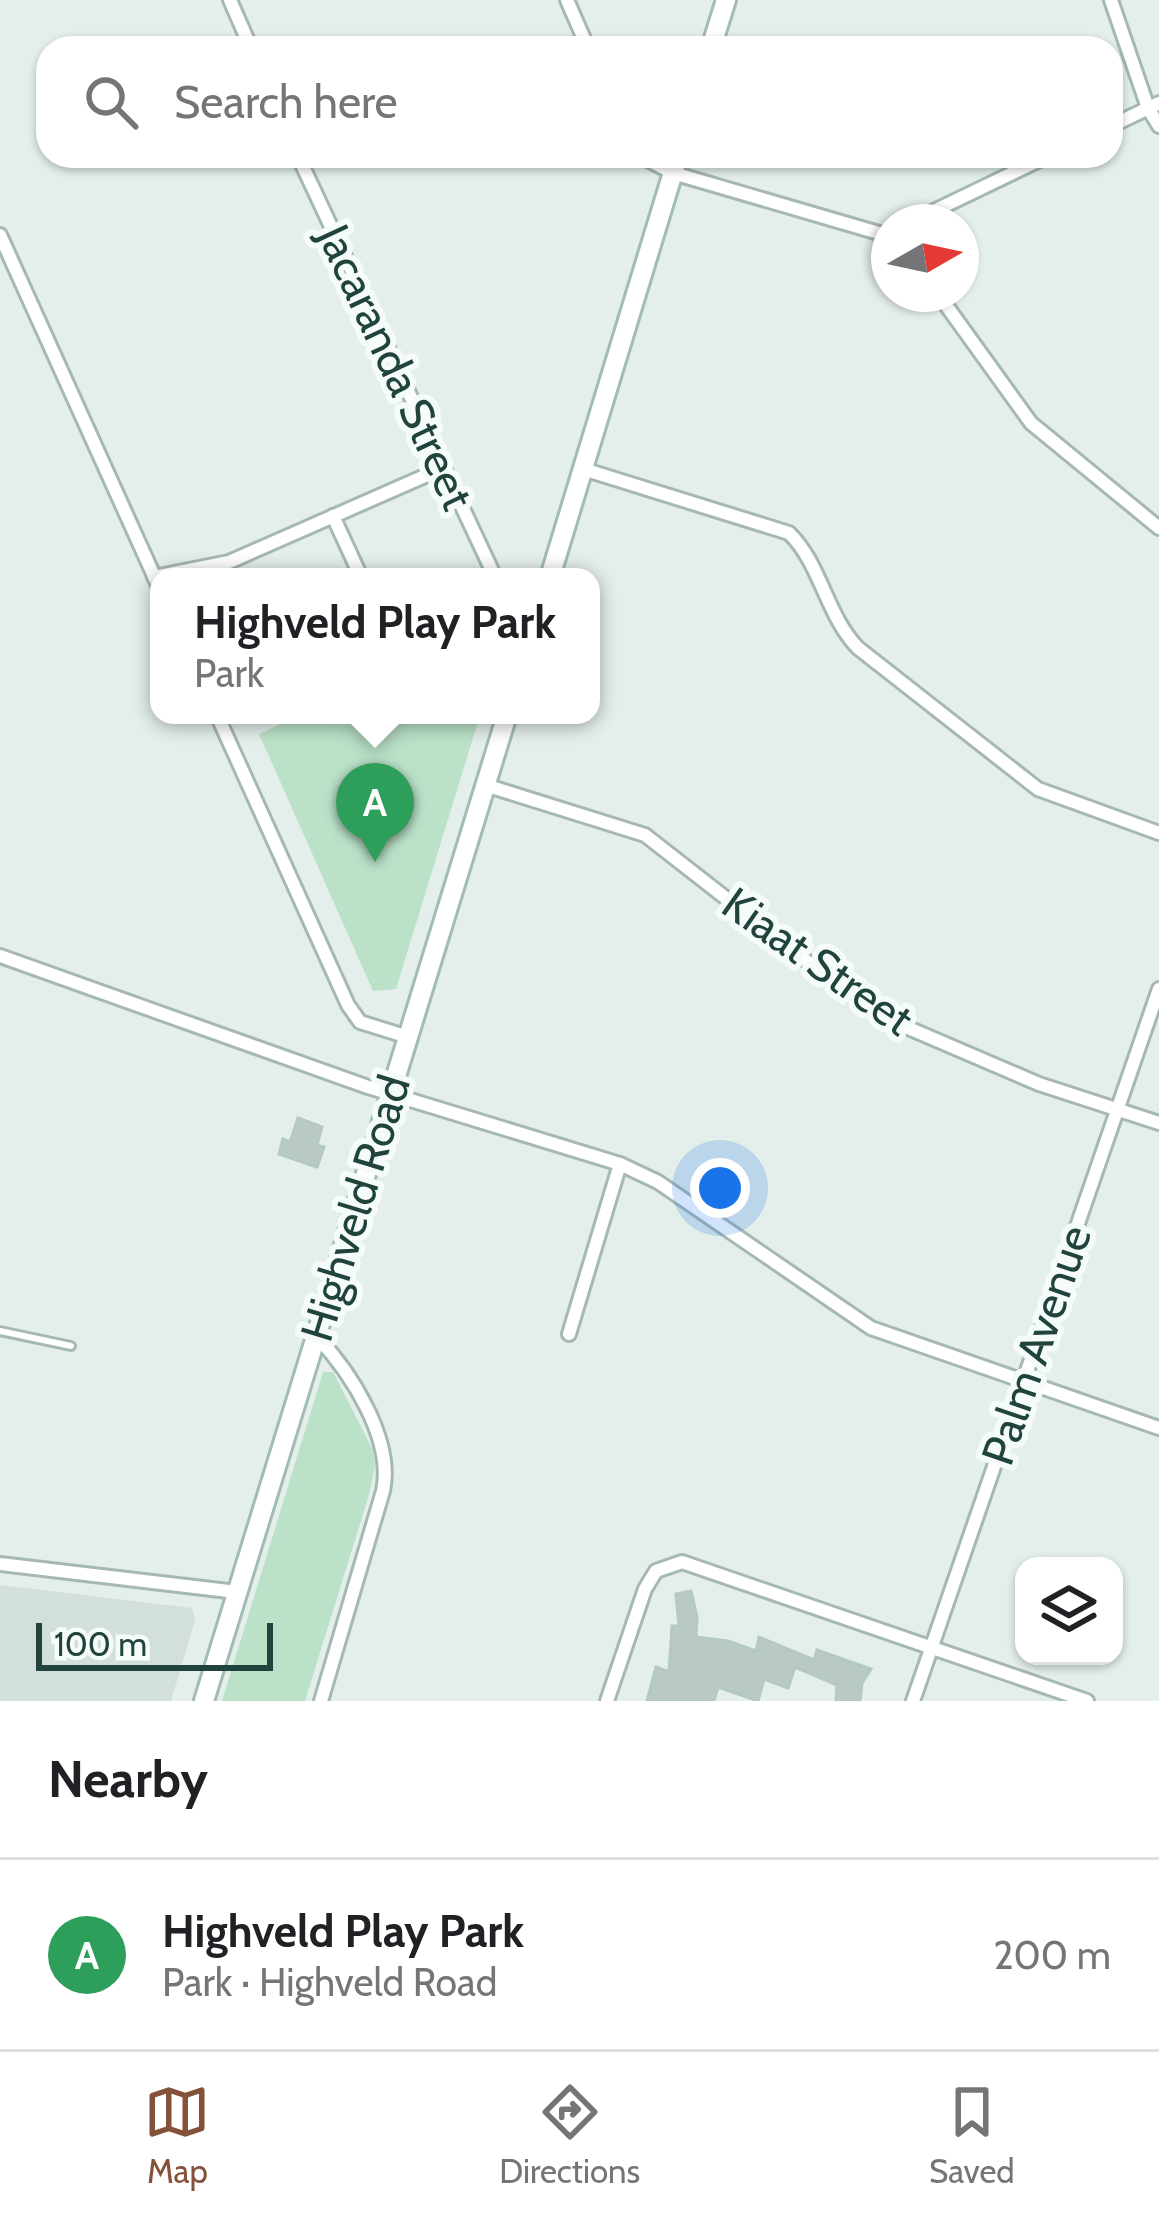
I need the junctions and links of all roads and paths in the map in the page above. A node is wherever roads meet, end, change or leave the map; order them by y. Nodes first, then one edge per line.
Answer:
1 (230, 0) edge
2 (567, 0) edge
3 (726, 0) edge
4 (1111, 0) edge
5 (246, 36) edge
6 (583, 36) edge
7 (716, 36) edge
8 (1153, 105) edge
9 (1123, 120) edge
10 (1159, 126) edge
11 (304, 168) edge
12 (675, 168) edge
13 (688, 168) edge
14 (1023, 168) edge
15 (948, 204) edge
16 (871, 228) edge
17 (0, 235) edge
18 (951, 312) edge
19 (443, 468) junction
20 (583, 469) junction
21 (333, 516) junction
22 (1159, 528) edge
23 (151, 568) edge
24 (209, 568) edge
25 (357, 568) edge
26 (490, 568) edge
27 (553, 568) edge
28 (221, 724) edge
29 (505, 724) edge
30 (485, 785) junction
31 (1159, 832) edge
32 (0, 956) edge
33 (1159, 989) edge
34 (408, 1037) junction
35 (390, 1094) junction
36 (1118, 1108) junction
37 (1159, 1123) edge
38 (620, 1164) junction
39 (0, 1330) edge
40 (568, 1334) dead end
41 (316, 1336) junction
42 (71, 1346) dead end
43 (1022, 1382) junction
44 (1159, 1428) edge
45 (0, 1564) edge
46 (237, 1592) junction
47 (931, 1646) junction
48 (204, 1701) edge
49 (321, 1701) edge
50 (607, 1701) edge
51 (913, 1701) edge
52 (1087, 1701) edge

1 - 5 street
2 - 6 street
3 - 7 street
4 - 8 street
8 - 9 street
8 - 10 street
11 - 19 street, Jacaranda Street
12 - 20 street
13 - 16 street
14 - 15 street
17 - 23 street
18 - 22 street
19 - 21 street
19 - 26 street, Jacaranda Street
20 - 27 street
20 - 31 street
21 - 24 street
21 - 25 street
28 - 34 street
29 - 30 street, Highveld Road
30 - 34 street, Highveld Road
30 - 36 street, Kiaat Street
32 - 35 street
33 - 36 street, Palm Avenue
34 - 35 street, Highveld Road
35 - 38 street
35 - 41 street, Highveld Road
36 - 37 street, Kiaat Street
36 - 43 street, Palm Avenue
38 - 40 street
38 - 43 street
39 - 42 lane
41 - 46 street, Highveld Road
41 - 49 street
43 - 44 street
43 - 47 street, Palm Avenue
45 - 46 street
46 - 48 street, Highveld Road
47 - 50 street
47 - 51 street, Palm Avenue
47 - 52 street

